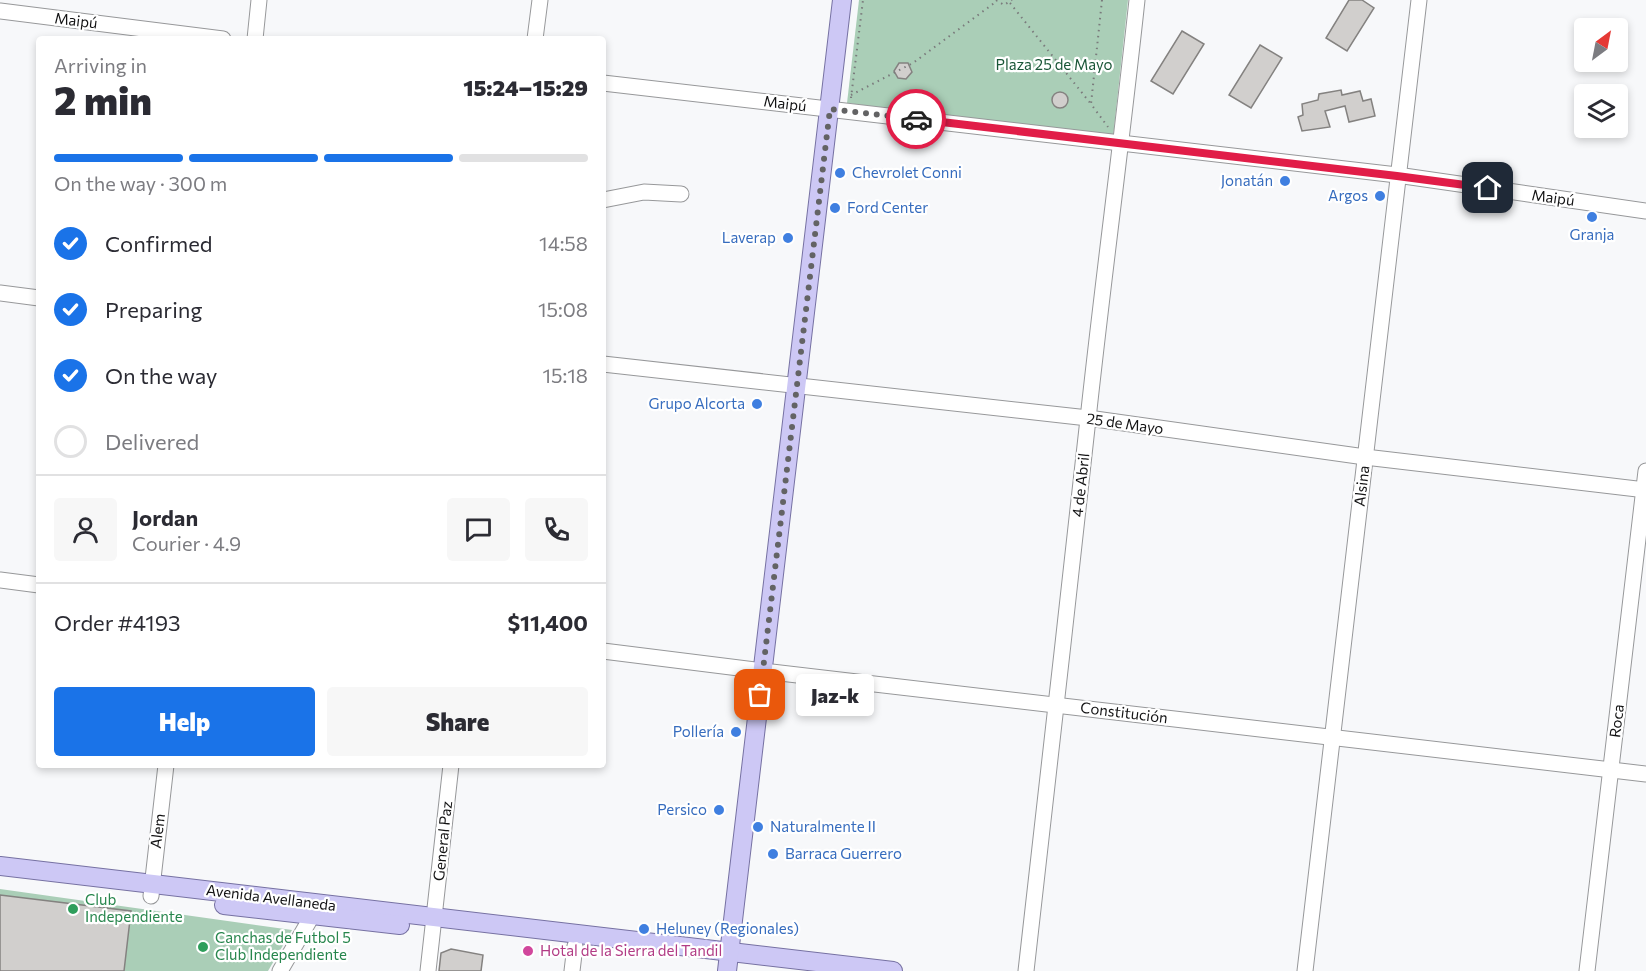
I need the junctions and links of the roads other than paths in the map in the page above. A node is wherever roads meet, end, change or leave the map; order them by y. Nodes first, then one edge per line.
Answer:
1 (259, 0) edge
2 (540, 0) edge
3 (842, 0) edge
4 (1137, 0) edge
5 (1419, 0) edge
6 (0, 11) edge
7 (198, 36) edge
8 (255, 36) edge
9 (535, 36) edge
10 (606, 83) edge
11 (830, 109) junction
12 (1122, 145) junction
13 (1397, 176) junction
14 (681, 194) dead end
15 (606, 199) edge
16 (1646, 211) edge
17 (0, 293) edge
18 (36, 298) edge
19 (606, 364) edge
20 (797, 386) junction
21 (1088, 418) junction
22 (1365, 457) junction
23 (1646, 471) edge
24 (1645, 490) edge
25 (0, 580) edge
26 (36, 585) edge
27 (606, 651) edge
28 (763, 671) junction
29 (1057, 705) junction
30 (1333, 737) junction
31 (166, 768) edge
32 (451, 768) edge
33 (1611, 770) junction
34 (1646, 774) edge
35 (0, 866) edge
36 (0, 878) edge
37 (151, 890) junction
38 (312, 916) junction
39 (434, 923) junction
40 (575, 946) junction
41 (728, 962) edge
42 (280, 971) edge
43 (428, 971) edge
44 (572, 971) edge
45 (801, 971) edge
46 (893, 971) edge
47 (1026, 971) edge
48 (1305, 971) edge
49 (1587, 971) edge

1 - 8 street
2 - 9 street
3 - 11 main road
4 - 12 street, 4 de Abril
5 - 13 street, Alsina
6 - 7 street, Maipú
10 - 11 street, Maipú
11 - 12 street, Maipú
11 - 20 main road
12 - 13 street, Maipú
12 - 21 street, 4 de Abril
13 - 16 street, Maipú
13 - 22 street, Alsina
14 - 15 street
17 - 18 street
19 - 20 street, 25 de Mayo
20 - 21 street, 25 de Mayo
20 - 28 main road
21 - 22 street, 25 de Mayo
21 - 29 street, 4 de Abril
22 - 24 street, 25 de Mayo
22 - 30 street, Alsina
23 - 24 street, Roca
24 - 33 street, Roca
25 - 26 street
27 - 28 street, Constitución
28 - 29 street, Constitución
28 - 41 main road
29 - 30 street, Constitución
29 - 47 street, 4 de Abril
30 - 33 street, Constitución
30 - 48 street, Alsina
31 - 37 street, Alem
32 - 39 street, General Paz
33 - 34 street, Constitución
33 - 49 street, Roca
35 - 37 main road, Avenida Avellaneda
36 - 37 main road, Avenida Avellaneda
37 - 38 main road, Avenida Avellaneda
37 - 39 main road, Avenida Avellaneda
38 - 39 main road, Avenida Avellaneda
38 - 42 street
39 - 40 main road, Avenida Avellaneda
39 - 41 main road, Avenida Avellaneda
39 - 43 street, General Paz
40 - 41 main road, Avenida Avellaneda
40 - 44 street
41 - 45 main road, Avenida Avellaneda
41 - 46 main road, Avenida Avellaneda

